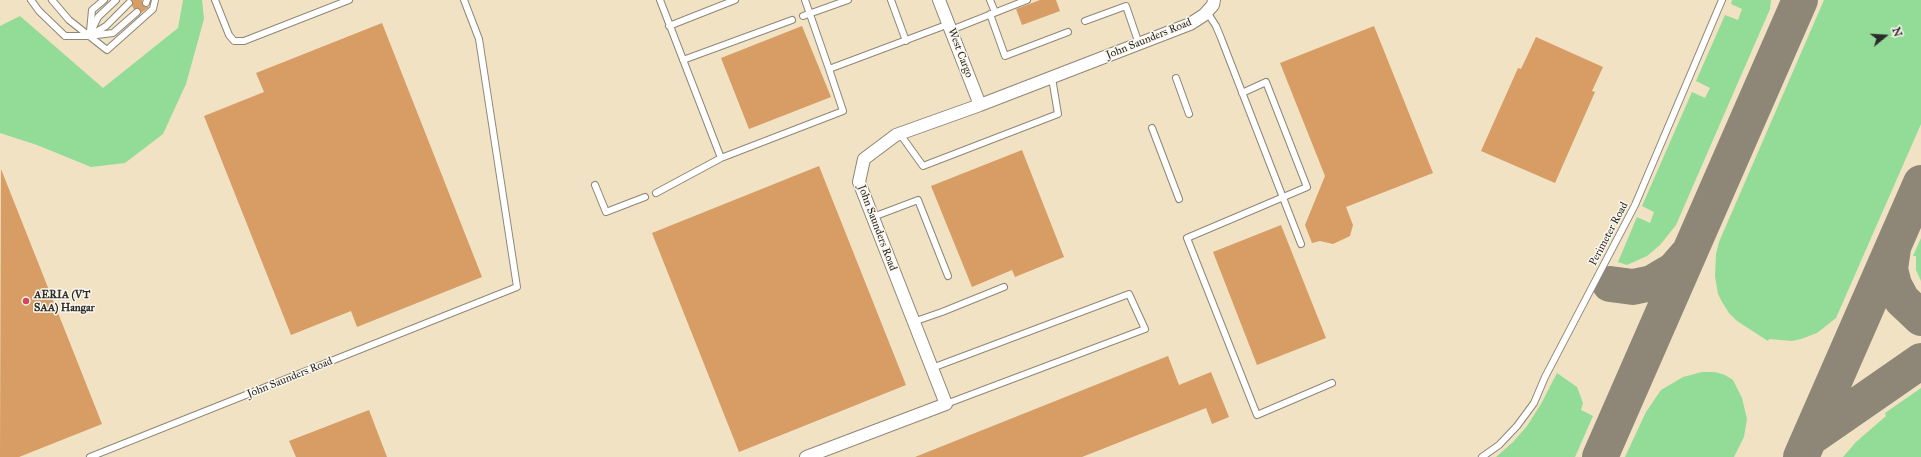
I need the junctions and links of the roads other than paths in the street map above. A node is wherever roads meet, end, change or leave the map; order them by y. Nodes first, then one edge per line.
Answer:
1 (31, 0) edge
2 (52, 0) edge
3 (104, 0) edge
4 (116, 0) edge
5 (155, 0) edge
6 (215, 0) edge
7 (349, 0) edge
8 (464, 0) edge
9 (660, 0) edge
10 (735, 0) edge
11 (805, 0) edge
12 (848, 0) edge
13 (891, 0) edge
14 (939, 0) edge
15 (990, 0) edge
16 (1027, 0) edge
17 (1722, 0) edge
18 (129, 3) dead end
19 (1211, 6) edge
20 (136, 12) dead end
21 (992, 13) junction
22 (807, 15) junction
23 (792, 20) dead end
24 (1085, 21) dead end
25 (669, 26) junction
26 (950, 27) junction
27 (1068, 32) dead end
28 (89, 36) junction
29 (906, 41) junction
30 (1139, 44) junction
31 (683, 60) junction
32 (829, 69) junction
33 (1052, 78) junction
34 (1176, 78) dead end
35 (1242, 93) junction
36 (980, 105) junction
37 (1189, 114) dead end
38 (1152, 128) dead end
39 (900, 134) junction
40 (721, 158) junction
41 (595, 185) dead end
42 (656, 193) dead end
43 (645, 197) dead end
44 (1284, 198) junction
45 (1179, 199) dead end
46 (872, 217) junction
47 (1301, 244) dead end
48 (948, 276) dead end
49 (1004, 287) dead end
50 (913, 322) junction
51 (932, 368) junction
52 (1332, 383) dead end
53 (946, 404) junction
54 (90, 457) edge
55 (806, 457) edge
56 (1482, 457) edge

1 - 28 lane
2 - 28 lane
3 - 28 lane
4 - 28 lane
5 - 28 lane
6 - 7 lane
8 - 54 lane, John Saunders Road
9 - 25 lane
10 - 25 lane
11 - 22 lane
12 - 22 lane
13 - 29 lane
14 - 26 street, West Cargo
15 - 21 lane
16 - 21 lane
17 - 56 lane, Perimeter Road
18 - 28 lane
19 - 30 street, John Saunders Road
19 - 35 lane
20 - 28 lane
21 - 26 lane
21 - 27 lane
22 - 32 lane
23 - 31 lane
24 - 30 lane
25 - 31 lane
26 - 29 lane
26 - 36 street, West Cargo
29 - 32 lane
30 - 33 street, John Saunders Road
31 - 40 lane
32 - 40 lane
33 - 36 street, John Saunders Road
33 - 39 lane
34 - 37 lane
35 - 44 lane
35 - 44 lane
36 - 39 street, John Saunders Road
38 - 45 lane
39 - 46 street, John Saunders Road
40 - 42 lane
41 - 43 lane
44 - 47 lane
44 - 52 lane
46 - 48 lane
46 - 50 street, John Saunders Road
49 - 50 lane
50 - 51 street, John Saunders Road
51 - 53 street, John Saunders Road
51 - 53 lane
53 - 55 street

